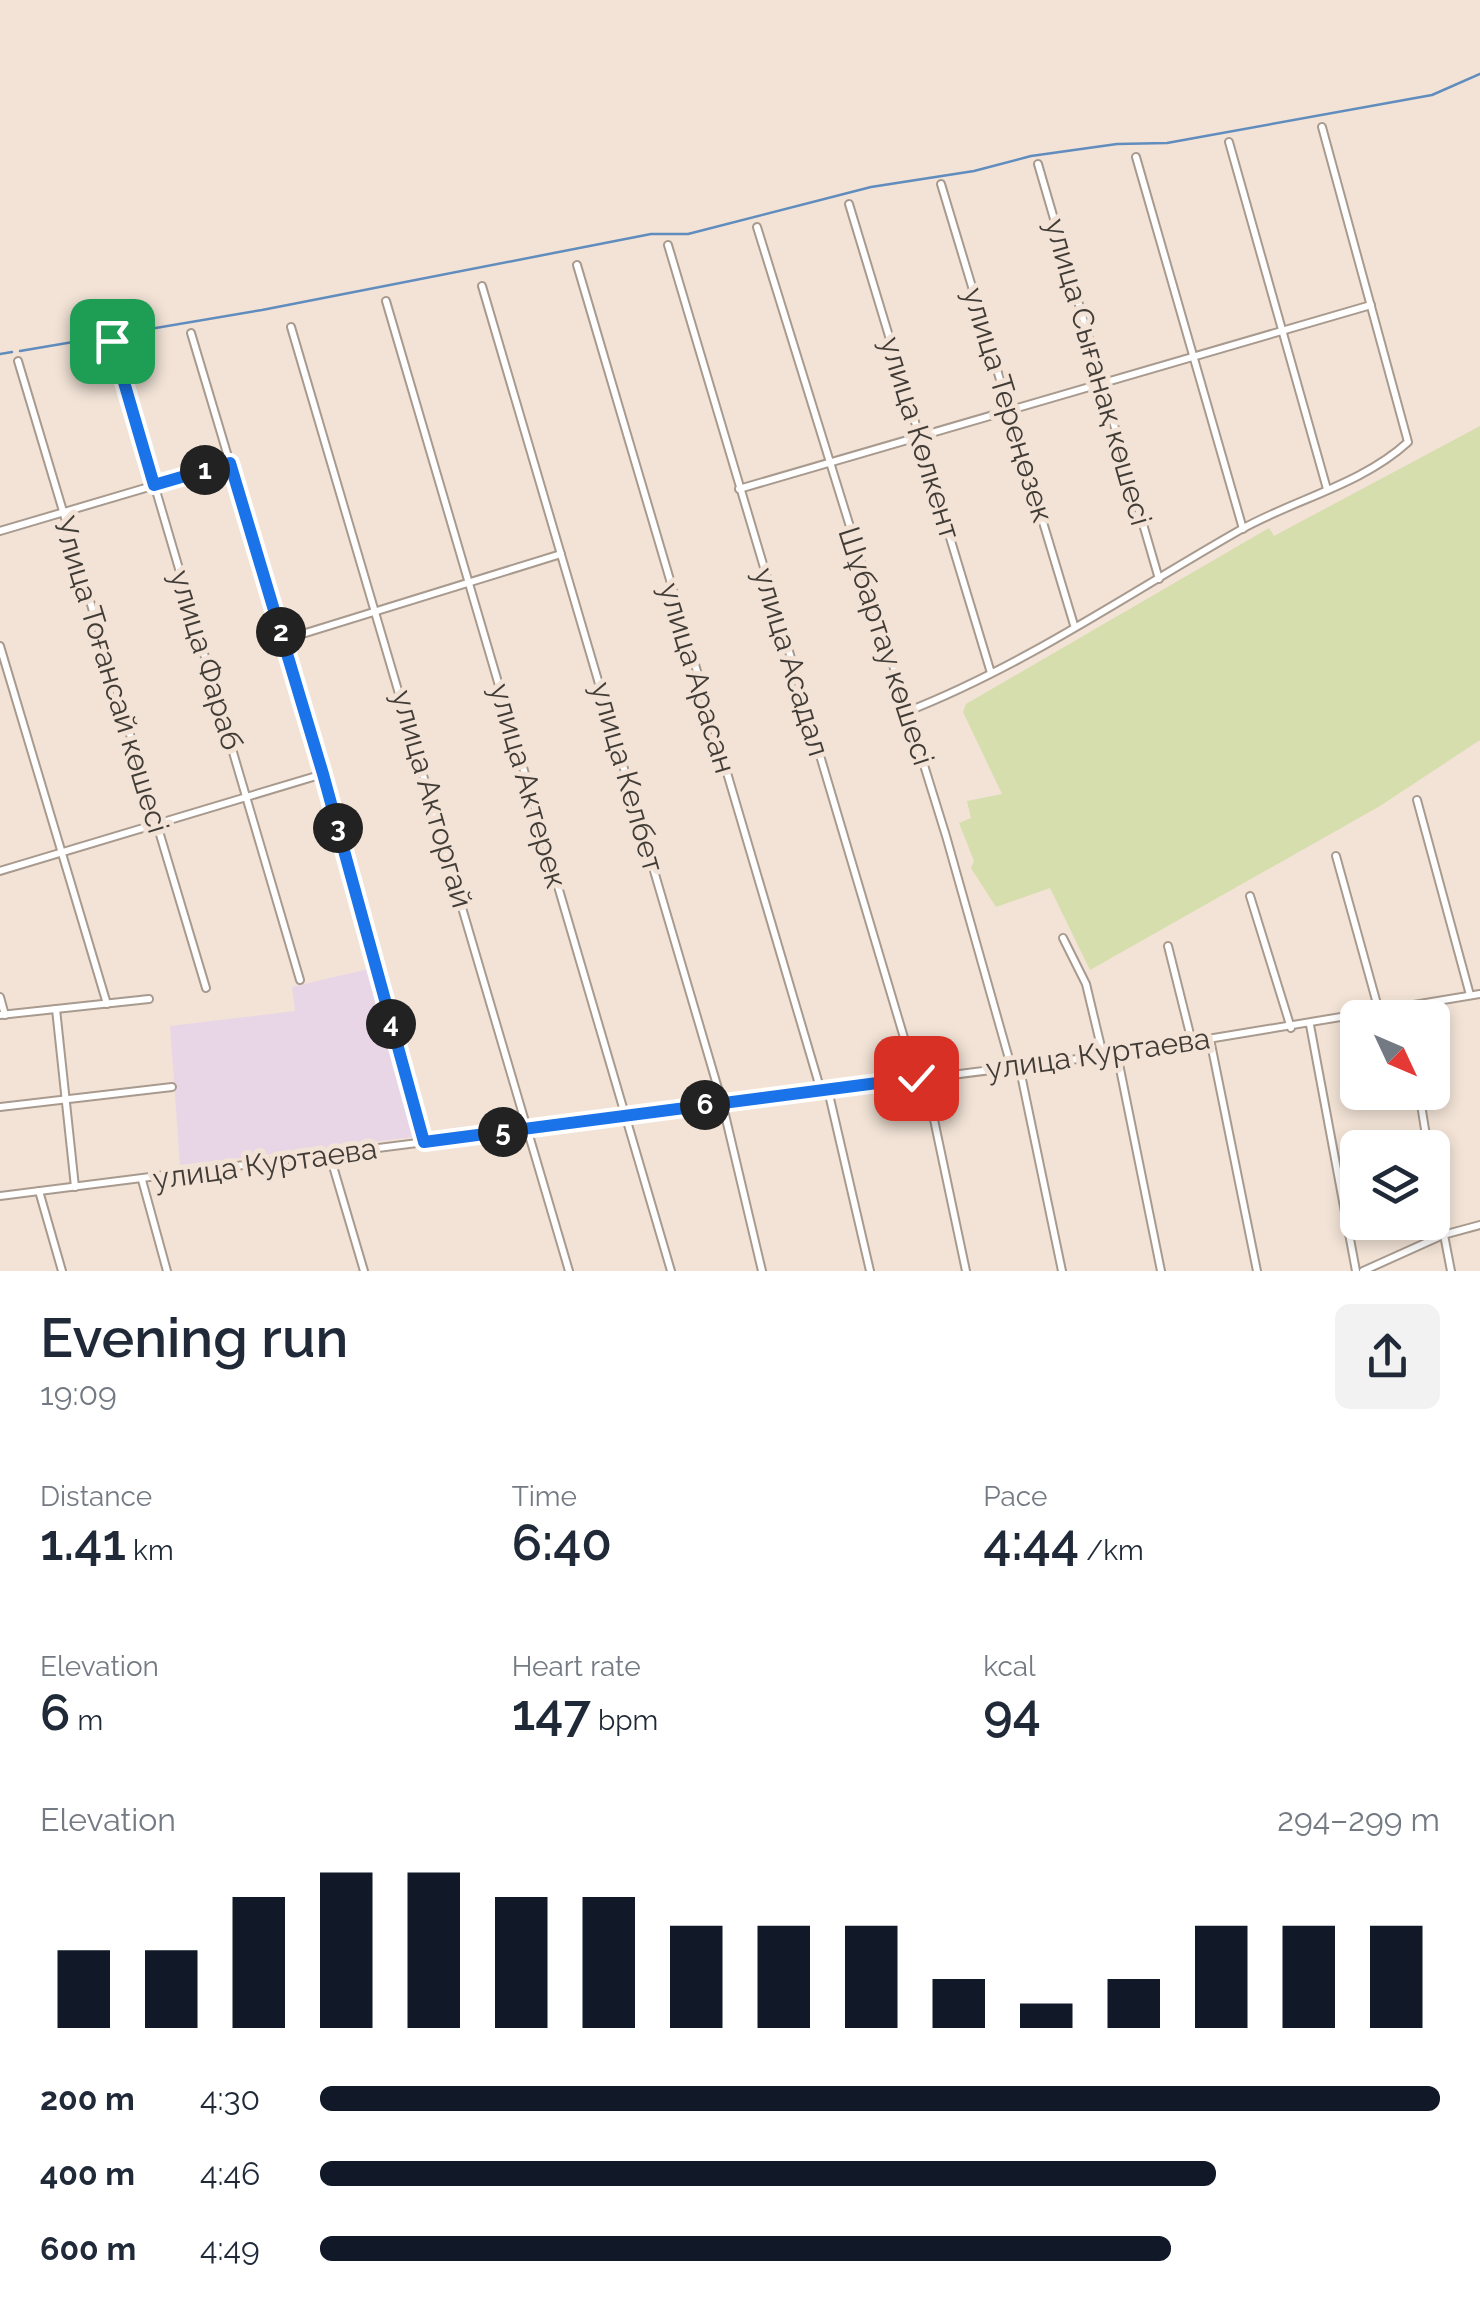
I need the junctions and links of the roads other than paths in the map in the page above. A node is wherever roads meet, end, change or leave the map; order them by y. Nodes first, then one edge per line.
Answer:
1 (1322, 127) dead end
2 (1228, 142) dead end
3 (1136, 157) dead end
4 (1038, 164) dead end
5 (941, 184) dead end
6 (850, 204) dead end
7 (756, 227) dead end
8 (668, 245) dead end
9 (577, 265) dead end
10 (482, 286) dead end
11 (386, 301) dead end
12 (1370, 305) junction
13 (292, 328) dead end
14 (1284, 330) junction
15 (191, 333) dead end
16 (112, 341) dead end
17 (1192, 358) junction
18 (18, 361) dead end
19 (1102, 385) junction
20 (1010, 412) junction
21 (920, 438) junction
22 (230, 463) junction
23 (828, 464) junction
24 (154, 485) junction
25 (739, 488) junction
26 (1327, 489) junction
27 (62, 513) junction
28 (1243, 528) junction
29 (0, 531) edge
30 (561, 554) junction
31 (1159, 579) junction
32 (468, 583) junction
33 (377, 612) junction
34 (1074, 625) junction
35 (283, 640) junction
36 (0, 646) edge
37 (991, 672) junction
38 (906, 712) junction
39 (323, 774) junction
40 (247, 796) junction
41 (1418, 800) dead end
42 (155, 824) junction
43 (62, 853) junction
44 (1336, 856) dead end
45 (0, 871) edge
46 (1250, 896) dead end
47 (1062, 938) dead end
48 (1168, 946) dead end
49 (300, 980) dead end
50 (206, 988) dead end
51 (1480, 994) edge
52 (1470, 996) junction
53 (0, 997) edge
54 (149, 999) dead end
55 (1376, 1000) edge
56 (1446, 1000) edge
57 (107, 1004) junction
58 (56, 1009) junction
59 (3, 1015) edge
60 (1340, 1019) edge
61 (1310, 1025) junction
62 (1291, 1028) junction
63 (1210, 1039) junction
64 (1192, 1042) junction
65 (1118, 1054) junction
66 (1104, 1055) junction
67 (1015, 1065) junction
68 (921, 1078) junction
69 (172, 1088) dead end
70 (825, 1090) junction
71 (65, 1100) junction
72 (722, 1102) junction
73 (0, 1107) edge
74 (626, 1116) junction
75 (528, 1128) junction
76 (424, 1142) junction
77 (330, 1156) junction
78 (142, 1180) junction
79 (75, 1186) junction
80 (39, 1191) junction
81 (0, 1196) edge
82 (1480, 1225) edge
83 (1450, 1233) edge
84 (1432, 1240) edge
85 (1445, 1240) edge
86 (62, 1271) edge
87 (167, 1271) edge
88 (364, 1271) edge
89 (569, 1271) edge
90 (671, 1271) edge
91 (762, 1271) edge
92 (870, 1271) edge
93 (966, 1271) edge
94 (1062, 1271) edge
95 (1160, 1271) edge
96 (1257, 1271) edge
97 (1359, 1271) edge
98 (1450, 1271) edge

1 - 12 street
2 - 14 street
3 - 17 street
4 - 19 street, улица Сығанақ көшесі
5 - 20 street, улица Тереңөзек
6 - 21 street, улица Көлкент
7 - 23 street, Шұбартау көшесі
8 - 25 street, улица Асадал
9 - 70 street, улица Арасан
10 - 30 street, улица Келбет
11 - 32 street, улица Актерек
12 - 14 street
12 - 26 street
13 - 33 street, улица Акторгай
14 - 17 street
14 - 26 street
15 - 22 street
16 - 24 street, улица Фараб
17 - 19 street
17 - 28 street
18 - 27 street, Улица Тоғансай көшесі
19 - 20 street
19 - 31 street, улица Сығанақ көшесі
20 - 21 street
20 - 34 street, улица Тереңөзек
21 - 23 street
21 - 37 street, улица Көлкент
22 - 24 street
22 - 35 street
23 - 25 street
23 - 38 street, Шұбартау көшесі
24 - 27 street
24 - 40 street, улица Фараб
25 - 68 street, улица Асадал
26 - 28 street
27 - 29 street
27 - 42 street, Улица Тоғансай көшесі
28 - 31 street
30 - 32 street
30 - 72 street, улица Келбет
31 - 34 street
32 - 33 street
32 - 74 street, улица Актерек
33 - 35 street
33 - 75 street, улица Акторгай
34 - 37 street
35 - 39 street
36 - 43 street
37 - 38 street
38 - 67 street, Шұбартау көшесі
39 - 40 street
39 - 76 street
40 - 42 street
40 - 49 street, улица Фараб
41 - 52 street
42 - 43 street
42 - 50 street, Улица Тоғансай көшесі
43 - 45 street
43 - 57 street
44 - 55 street
46 - 62 street
47 - 66 street
48 - 64 street
51 - 52 street, улица Куртаева
52 - 56 street, улица Куртаева
53 - 59 street
54 - 57 street
57 - 58 street
58 - 59 street
58 - 71 street
60 - 61 street, улица Куртаева
61 - 62 street, улица Куртаева
61 - 97 street
62 - 63 street, улица Куртаева
63 - 64 street, улица Куртаева
63 - 96 street
64 - 65 street, улица Куртаева
65 - 66 street, улица Куртаева
65 - 95 street
66 - 67 street, улица Куртаева
67 - 68 street, улица Куртаева
67 - 94 street, Шұбартау көшесі
68 - 70 street, улица Куртаева
68 - 93 street, улица Асадал
69 - 71 street
70 - 72 street, улица Куртаева
70 - 92 street, улица Арасан
71 - 73 street
71 - 79 street
72 - 74 street, улица Куртаева
72 - 91 street, улица Келбет
74 - 75 street, улица Куртаева
74 - 90 street, улица Актерек
75 - 76 street, улица Куртаева
75 - 89 street, улица Акторгай
76 - 77 street, улица Куртаева
77 - 78 street, улица Куртаева
77 - 88 street
78 - 79 street, улица Куртаева
78 - 87 street
79 - 80 street, улица Куртаева
80 - 81 street, улица Куртаева
80 - 86 street
82 - 83 street
84 - 97 street
85 - 98 street

